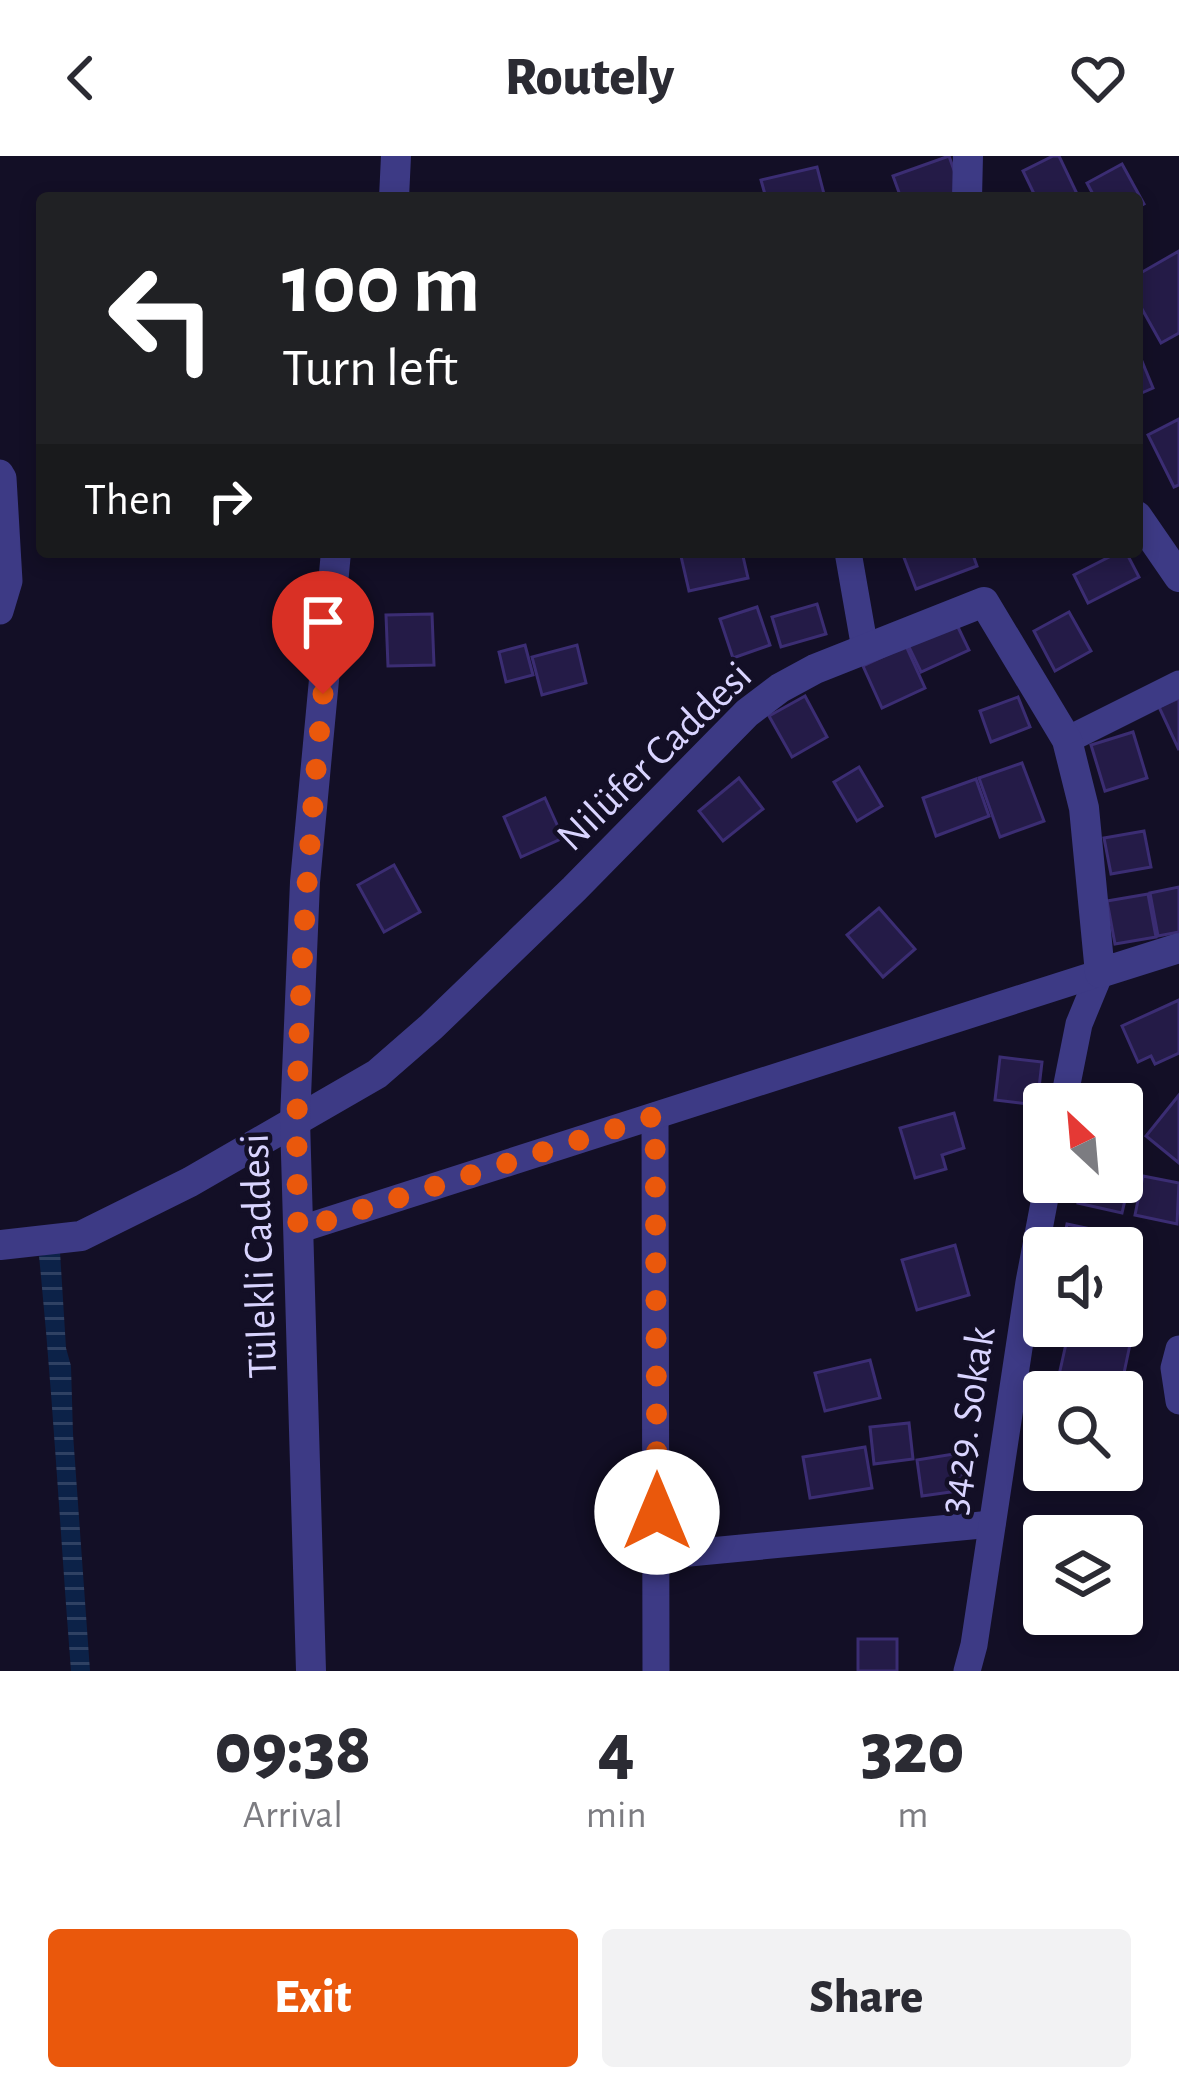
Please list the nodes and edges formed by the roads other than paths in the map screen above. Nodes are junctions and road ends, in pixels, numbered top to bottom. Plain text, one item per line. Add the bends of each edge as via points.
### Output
1 (397, 156) edge
2 (968, 156) edge
3 (394, 192) edge
4 (967, 192) edge
5 (0, 473) edge
6 (1143, 525) edge
7 (335, 558) edge
8 (849, 558) edge
9 (1179, 577) edge
10 (0, 611) edge
11 (865, 649) junction
12 (1179, 684) edge
13 (1067, 740) junction
14 (1179, 948) edge
15 (1100, 973) junction
16 (1067, 1083) edge
17 (655, 1116) junction
18 (295, 1120) junction
19 (1044, 1203) edge
20 (298, 1230) junction
21 (0, 1245) edge
22 (1179, 1349) edge
23 (1179, 1401) edge
24 (992, 1524) junction
25 (658, 1556) junction
26 (311, 1671) edge
27 (656, 1671) edge
28 (967, 1671) edge

1 - 3 street
2 - 4 street
5 - 10 street via 9,581
6 - 9 street
7 - 18 street, Tülekli Caddesi via 305,883
8 - 11 street
11 - 13 street, Nilüfer Caddesi via 984,602
11 - 18 street, Nilüfer Caddesi via 780,688 747,713 431,1027 377,1074
12 - 13 street
13 - 15 street, Nilüfer Caddesi via 1084,808
14 - 15 street
15 - 16 street via 1078,1024
15 - 17 street
17 - 20 street
17 - 25 street
18 - 20 street, Tülekli Caddesi
18 - 21 street, Nilüfer Caddesi via 81,1236
19 - 24 street, 3429. Sokak
20 - 26 street, Tülekli Caddesi
22 - 23 street
24 - 25 street
24 - 28 street, 3429. Sokak
25 - 27 street

